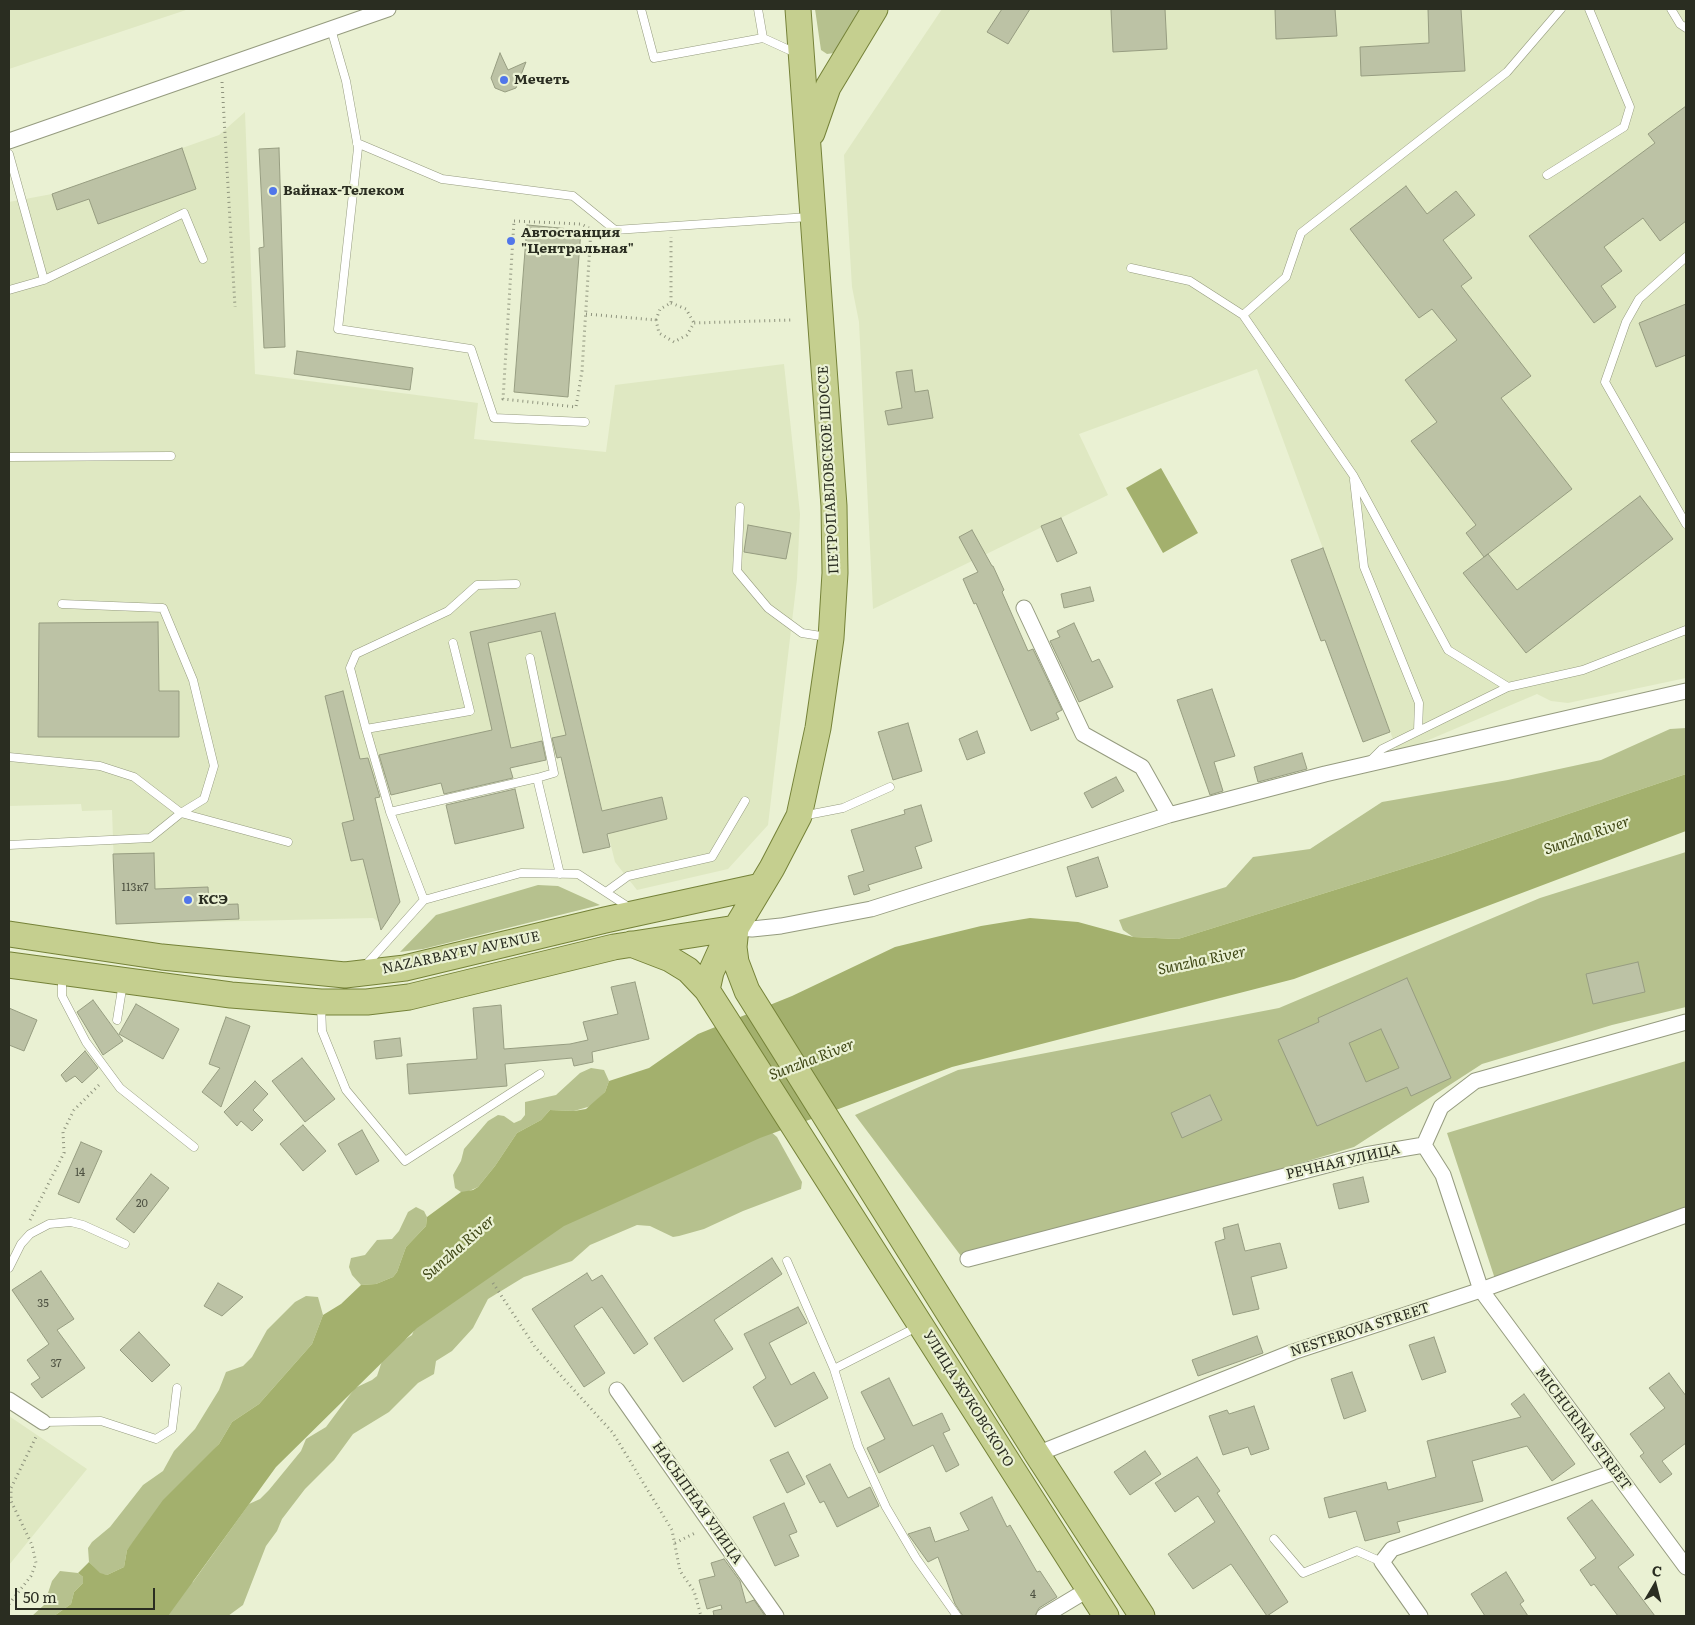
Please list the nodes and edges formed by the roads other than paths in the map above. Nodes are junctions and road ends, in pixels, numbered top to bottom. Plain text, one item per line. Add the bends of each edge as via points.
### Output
1 (388, 9) edge
2 (641, 9) edge
3 (758, 9) edge
4 (798, 9) edge
5 (875, 9) edge
6 (1560, 9) edge
7 (1589, 9) edge
8 (1671, 9) edge
9 (1686, 28) edge
10 (331, 29) junction
11 (763, 38) junction
12 (802, 56) junction
13 (9, 141) edge
14 (357, 143) junction
15 (808, 143) junction
16 (9, 154) edge
17 (1547, 175) dead end
18 (812, 217) junction
19 (1686, 257) edge
20 (203, 259) dead end
21 (1131, 268) dead end
22 (44, 280) junction
23 (9, 290) edge
24 (1243, 315) junction
25 (585, 422) dead end
26 (171, 456) dead end
27 (9, 457) edge
28 (1353, 475) junction
29 (740, 507) dead end
30 (1686, 524) edge
31 (516, 584) dead end
32 (62, 604) dead end
33 (1024, 608) dead end
34 (1686, 630) edge
35 (831, 638) junction
36 (453, 643) dead end
37 (530, 658) dead end
38 (1508, 687) junction
39 (1686, 691) edge
40 (366, 729) junction
41 (1418, 731) junction
42 (9, 757) edge
43 (1367, 764) junction
44 (537, 778) junction
45 (890, 787) dead end
46 (745, 801) dead end
47 (181, 812) junction
48 (390, 812) junction
49 (1169, 815) junction
50 (799, 816) junction
51 (288, 842) dead end
52 (9, 845) edge
53 (560, 874) junction
54 (761, 886) junction
55 (606, 892) junction
56 (424, 900) junction
57 (662, 907) junction
58 (638, 913) junction
59 (736, 928) junction
60 (9, 934) edge
61 (632, 944) junction
62 (9, 965) edge
63 (62, 972) junction
64 (358, 974) junction
65 (124, 980) junction
66 (707, 990) junction
67 (321, 1002) junction
68 (117, 1020) dead end
69 (1686, 1022) edge
70 (540, 1074) dead end
71 (1424, 1145) junction
72 (194, 1147) dead end
73 (1686, 1215) edge
74 (124, 1244) dead end
75 (968, 1259) dead end
76 (787, 1261) dead end
77 (9, 1268) edge
78 (1481, 1290) junction
79 (921, 1325) junction
80 (834, 1369) junction
81 (177, 1388) dead end
82 (617, 1390) dead end
83 (9, 1400) edge
84 (43, 1422) joint
85 (1037, 1454) junction
86 (1615, 1472) junction
87 (1274, 1540) dead end
88 (1382, 1562) junction
89 (1686, 1567) edge
90 (1089, 1589) junction
91 (776, 1616) edge
92 (957, 1616) edge
93 (1044, 1616) edge
94 (1106, 1616) edge
95 (1142, 1616) edge
96 (1420, 1616) edge

1 - 10 street
2 - 11 lane via 654,58
3 - 11 lane
4 - 12 main road
5 - 15 main road, ПЕТРОПАВЛОВСКОЕ ШОССЕ via 828,87
6 - 24 lane via 1508,72 1302,233 1286,277
7 - 17 lane via 1630,107 1624,127
8 - 9 lane
10 - 13 street
10 - 14 lane via 346,81
11 - 12 lane
12 - 15 main road
14 - 18 lane via 442,179 573,196 615,230
14 - 25 lane via 338,329 471,349 494,418
15 - 18 main road, ПЕТРОПАВЛОВСКОЕ ШОССЕ
16 - 22 lane
18 - 35 main road, ПЕТРОПАВЛОВСКОЕ ШОССЕ via 834,506 835,573
19 - 30 lane via 1639,298 1626,322 1605,382
20 - 22 lane via 184,213
21 - 24 lane via 1190,280
22 - 23 lane
24 - 28 lane
26 - 27 lane
28 - 38 lane via 1448,650
28 - 41 lane via 1364,567 1420,703
29 - 35 lane via 737,571 768,608 802,633
31 - 40 lane via 477,585 448,611 356,654 350,668
32 - 47 lane via 163,608 193,680 214,766 204,799
33 - 49 street via 1083,734 1142,767
34 - 38 lane via 1583,670
35 - 50 main road, ПЕТРОПАВЛОВСКОЕ ШОССЕ via 818,728
36 - 40 lane via 470,711
37 - 44 lane via 554,773
38 - 41 lane
39 - 43 street
40 - 48 lane
41 - 43 lane via 1382,749
42 - 47 lane via 100,766 134,777
43 - 49 street
44 - 48 lane
44 - 53 lane
45 - 50 lane via 843,808
46 - 55 lane via 712,857 628,876
47 - 51 lane
47 - 52 lane via 150,838
48 - 56 lane
49 - 59 street via 871,909 781,926
50 - 54 main road, ПЕТРОПАВЛОВСКОЕ ШОССЕ
53 - 55 lane via 578,874
53 - 56 lane via 521,873
54 - 57 main road, NAZARBAYEV AVENUE
54 - 59 main road, ПЕТРОПАВЛОВСКОЕ ШОССЕ
55 - 58 lane
56 - 64 lane
57 - 58 main road, NAZARBAYEV AVENUE
57 - 59 main road
58 - 64 main road, NAZARBAYEV AVENUE via 405,968
59 - 61 main road, NAZARBAYEV AVENUE
59 - 66 main road, ПЕТРОПАВЛОВСКОЕ ШОССЕ via 716,958
59 - 85 main road via 736,962 747,991
60 - 64 main road, NAZARBAYEV AVENUE via 162,957
61 - 66 main road, УЛИЦА ЖУКОВСКОГО via 688,970
61 - 67 main road, NAZARBAYEV AVENUE via 409,997 367,1002
62 - 63 main road, NAZARBAYEV AVENUE
63 - 65 main road, NAZARBAYEV AVENUE
63 - 72 lane via 62,996 86,1042 120,1088
65 - 67 main road, NAZARBAYEV AVENUE via 231,995
65 - 68 lane
66 - 79 main road, УЛИЦА ЖУКОВСКОГО
67 - 70 lane via 322,1031 346,1090 405,1161
69 - 71 street via 1475,1081 1441,1107
71 - 75 street, РЕЧНАЯ УЛИЦА via 1365,1155
71 - 78 street, MICHURINA STREET via 1443,1175
73 - 78 street, NESTEROVA STREET
74 - 77 lane via 83,1225 71,1222 49,1224 21,1244
76 - 80 lane
78 - 85 street, NESTEROVA STREET via 1293,1352
78 - 86 street, MICHURINA STREET
79 - 80 lane
79 - 90 main road, УЛИЦА ЖУКОВСКОГО
80 - 92 lane via 858,1446 886,1507 916,1558
81 - 84 lane via 172,1429 156,1439 101,1421
82 - 91 street, НАСЫПНАЯ УЛИЦА
83 - 84 street
85 - 95 main road
86 - 88 street via 1392,1549
86 - 89 street, MICHURINA STREET
87 - 88 lane via 1303,1574 1357,1552
88 - 96 street
90 - 93 street
90 - 94 main road, УЛИЦА ЖУКОВСКОГО

